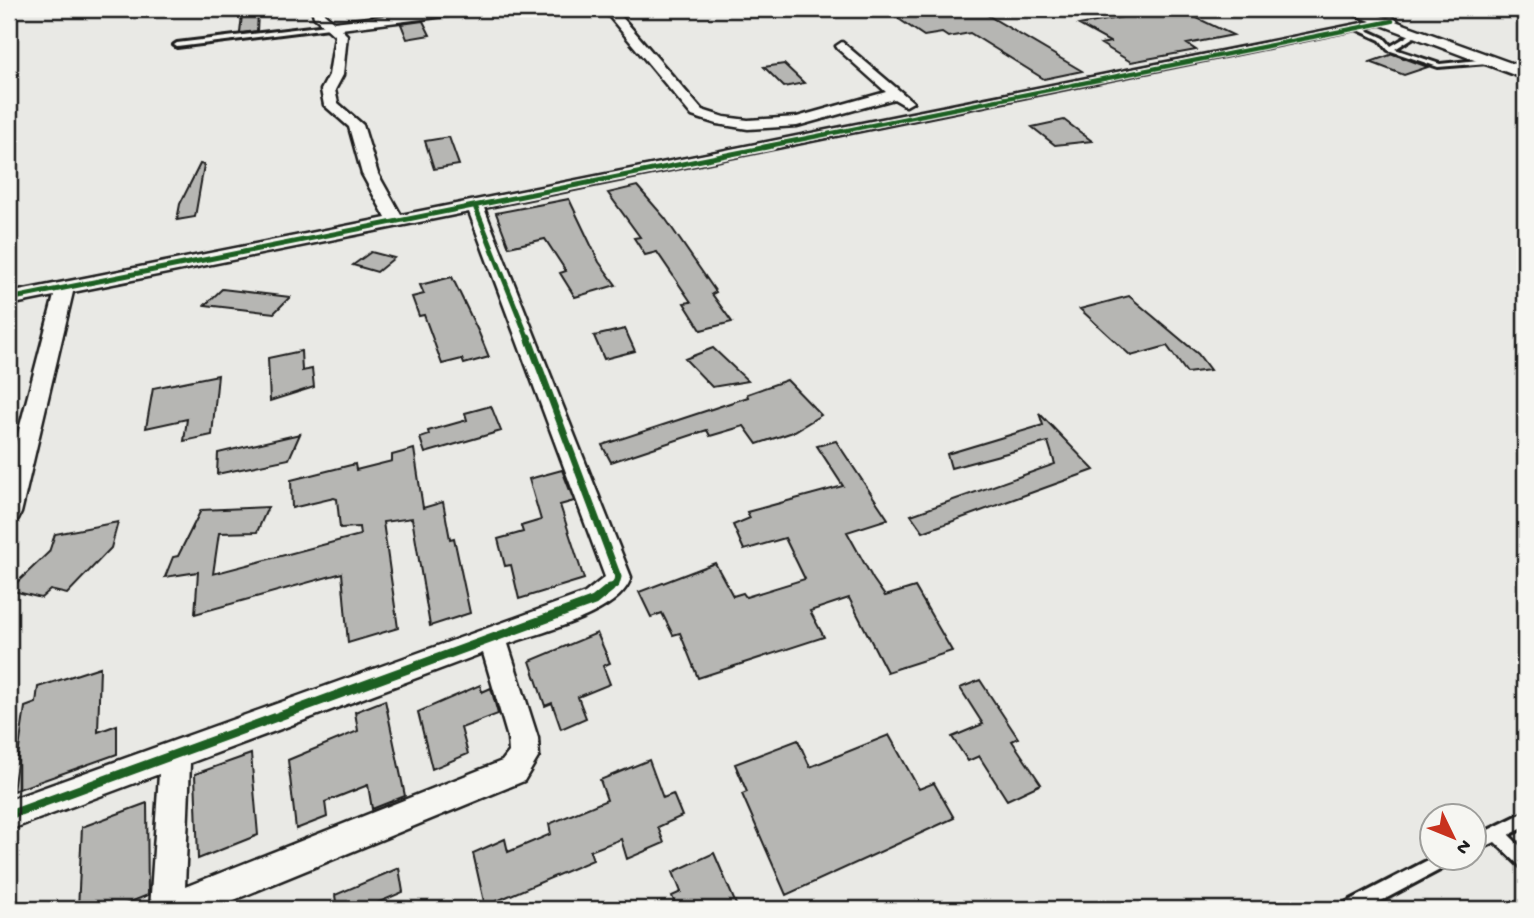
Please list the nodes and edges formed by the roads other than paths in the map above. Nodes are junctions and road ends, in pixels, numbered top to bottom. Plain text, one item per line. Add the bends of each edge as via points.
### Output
1 (317, 9) edge
2 (470, 9) edge
3 (609, 9) edge
4 (1347, 9) edge
5 (1359, 9) edge
6 (1389, 22) junction
7 (335, 26) junction
8 (1358, 28) junction
9 (1415, 34) junction
10 (177, 44) dead end
11 (842, 46) dead end
12 (1391, 49) junction
13 (1488, 61) junction
14 (1524, 71) edge
15 (897, 93) junction
16 (921, 116) junction
17 (475, 206) junction
18 (397, 222) junction
19 (65, 288) junction
20 (9, 299) edge
21 (9, 513) edge
22 (492, 639) junction
23 (175, 754) junction
24 (9, 815) edge
25 (1525, 819) edge
26 (1497, 833) junction
27 (1488, 838) edge
28 (1525, 861) edge
29 (1423, 872) edge
30 (169, 909) edge
31 (1350, 909) edge

1 - 7 street
2 - 7 street
3 - 15 street via 697,113 714,120 774,126
4 - 6 main road
5 - 6 main road
6 - 8 street
6 - 9 main road
6 - 14 main road
7 - 10 lane
7 - 18 street via 341,44 336,75 328,90 331,105 355,125 370,174
8 - 12 lane via 1382,39
8 - 16 street
9 - 12 lane
9 - 13 main road
11 - 15 street
12 - 13 lane via 1440,66
13 - 14 main road
15 - 16 street
16 - 17 street
17 - 18 street
17 - 22 street via 522,317 618,577 616,584 594,601
18 - 19 street
19 - 20 street
19 - 21 street
22 - 23 street
22 - 30 street via 523,738 524,756 513,771
23 - 24 street
23 - 30 street
25 - 26 lane
26 - 27 lane
26 - 28 lane
29 - 31 lane

